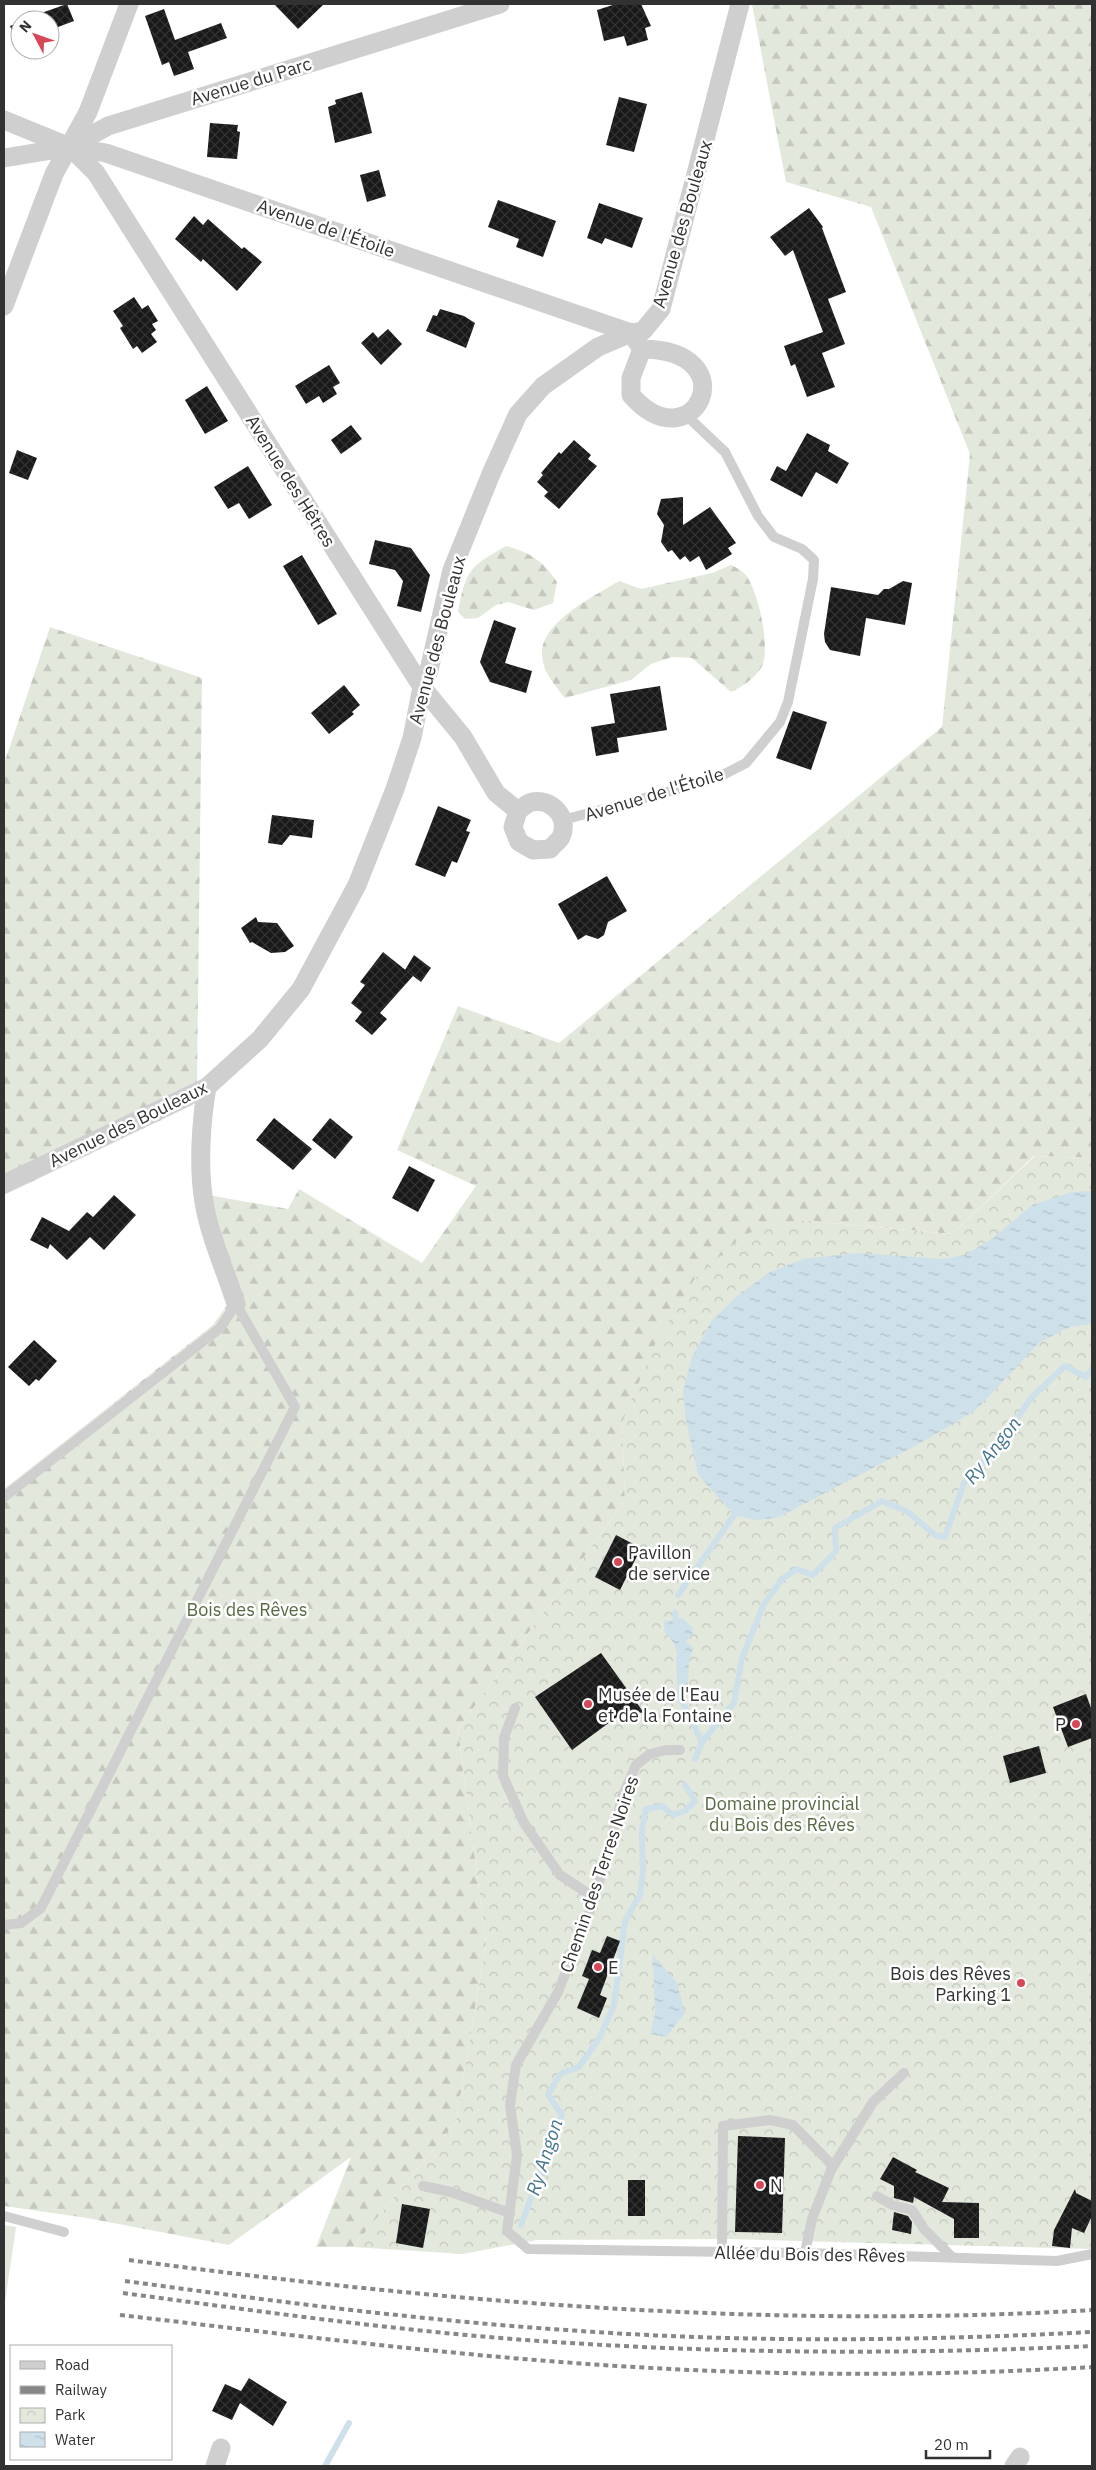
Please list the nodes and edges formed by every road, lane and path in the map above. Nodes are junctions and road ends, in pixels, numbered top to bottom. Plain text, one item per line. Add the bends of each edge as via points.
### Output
1 (129, 4) edge
2 (500, 4) edge
3 (740, 4) edge
4 (4, 120) edge
5 (70, 148) junction
6 (4, 158) edge
7 (4, 306) edge
8 (631, 333) junction
9 (642, 348) junction
10 (687, 416) junction
11 (422, 687) junction
12 (518, 811) junction
13 (563, 820) junction
14 (207, 1087) junction
15 (4, 1184) edge
16 (236, 1304) junction
17 (4, 1497) edge
18 (515, 1708) dead end
19 (680, 1750) dead end
20 (595, 1898) junction
21 (4, 1925) edge
22 (904, 2073) dead end
23 (833, 2166) junction
24 (423, 2186) dead end
25 (877, 2196) dead end
26 (510, 2213) junction
27 (4, 2216) edge
28 (64, 2232) dead end
29 (528, 2249) joint
30 (722, 2252) junction
31 (805, 2253) junction
32 (1092, 2254) edge
33 (952, 2257) junction
34 (221, 2448) dead end
35 (215, 2466) edge

1 - 5 street via 88,112
2 - 5 street, Avenue du Parc via 108,126
3 - 8 street, Avenue des Bouleaux via 661,309 643,331
4 - 5 street, Avenue de l'Étoile
5 - 6 street, Avenue du Parc
5 - 7 street via 54,174
5 - 8 street, Avenue de l'Étoile via 106,153
5 - 11 street, Avenue des Hêtres via 96,173
8 - 9 street
8 - 11 street, Avenue des Bouleaux via 598,347 568,367 542,386 518,414 452,570 429,670
9 - 10 street via 631,378 632,395 641,406 657,415 674,419
9 - 10 street via 682,357 697,366 704,383 700,401
10 - 13 lane, Avenue de l'Étoile via 725,452 758,516 774,537 802,549 814,560 788,702 780,722 746,764 715,779
11 - 12 street, Avenue des Hêtres via 463,737 496,794
11 - 14 street, Avenue des Bouleaux via 412,738 395,789 357,885 337,925 301,989 260,1040
12 - 13 street via 530,802 544,801 556,808
12 - 13 street via 513,827 519,842 533,850 550,848 561,837
14 - 15 street, Avenue des Bouleaux
14 - 16 street via 203,1113 204,1203
16 - 17 lane via 220,1328
16 - 21 lane via 295,1407 41,1908 21,1923
18 - 20 lane via 504,1738 503,1776 524,1823 560,1875
19 - 20 lane, Chemin des Terres Noires via 650,1754 636,1765 623,1795
20 - 26 lane, Chemin des Terres Noires via 558,1992 516,2065 510,2105 517,2155
22 - 23 lane via 873,2102
23 - 30 lane via 793,2126 770,2120 723,2126
23 - 31 lane via 812,2220
24 - 26 lane via 451,2192
25 - 33 lane via 892,2205 912,2210 924,2229
26 - 29 lane, Chemin des Terres Noires via 507,2231
27 - 28 lane
29 - 30 lane, Allée du Bois des Rêves
30 - 31 lane, Allée du Bois des Rêves
31 - 33 lane, Allée du Bois des Rêves
32 - 33 lane, Allée du Bois des Rêves via 1057,2261
34 - 35 street

